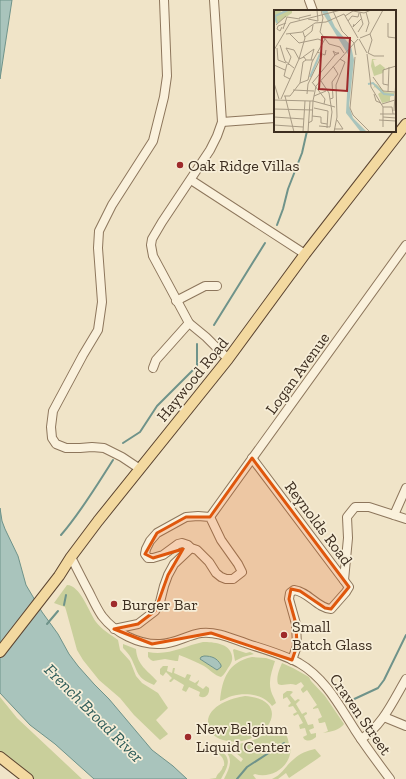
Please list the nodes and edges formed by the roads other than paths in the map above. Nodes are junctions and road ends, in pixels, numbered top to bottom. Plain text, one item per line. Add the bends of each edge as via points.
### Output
1 (164, 0) edge
2 (214, 0) edge
3 (309, 0) edge
4 (313, 10) edge
5 (274, 118) edge
6 (222, 122) junction
7 (406, 124) edge
8 (397, 132) edge
9 (191, 180) junction
10 (406, 245) edge
11 (305, 254) junction
12 (216, 286) dead end
13 (176, 301) junction
14 (189, 323) junction
15 (228, 359) junction
16 (153, 368) dead end
17 (252, 458) junction
18 (140, 469) junction
19 (406, 488) edge
20 (394, 515) junction
21 (210, 517) junction
22 (406, 519) edge
23 (191, 548) junction
24 (72, 557) junction
25 (344, 580) junction
26 (114, 629) junction
27 (0, 652) edge
28 (292, 660) junction
29 (406, 680) edge
30 (384, 717) junction
31 (406, 726) edge
32 (361, 739) junction
33 (0, 757) edge
34 (28, 779) edge
35 (390, 779) edge

1 - 18 street via 167,76 153,141 112,204 100,231 98,248 102,302 98,330 53,411 51,427 52,438 56,444 66,448 104,448
2 - 6 street
3 - 4 street
5 - 6 street
6 - 9 street via 210,150
7 - 8 main road, Haywood Road
8 - 11 main road, Haywood Road
9 - 11 street
9 - 13 street via 162,222 151,245 153,256
10 - 17 street, Logan Avenue
11 - 15 main road, Haywood Road
12 - 13 street via 204,286
13 - 14 street
14 - 15 street
14 - 16 street via 156,360
15 - 18 main road, Haywood Road
17 - 21 street, Logan Avenue
17 - 25 street, Reynolds Road
18 - 24 main road, Haywood Road
19 - 20 street
20 - 22 street, Reynolds Road
20 - 25 street, Reynolds Road via 369,507 355,507 347,517 348,544
21 - 23 street via 221,540 242,572 233,579 220,577 197,550
21 - 23 street via 186,517 157,533 150,541 145,554 148,558 153,558 182,543
23 - 26 street via 174,564 155,611 138,624
24 - 26 street, Craven Street via 102,616
24 - 27 main road, Haywood Road
25 - 28 street via 349,587 331,609 325,608 300,591 294,590 290,593 297,646
26 - 28 street, Craven Street via 141,642 152,644 171,643 200,633 211,633
28 - 32 street, Craven Street via 325,684
29 - 30 street
30 - 31 street
30 - 32 street
32 - 35 street, Craven Street
33 - 34 main road

